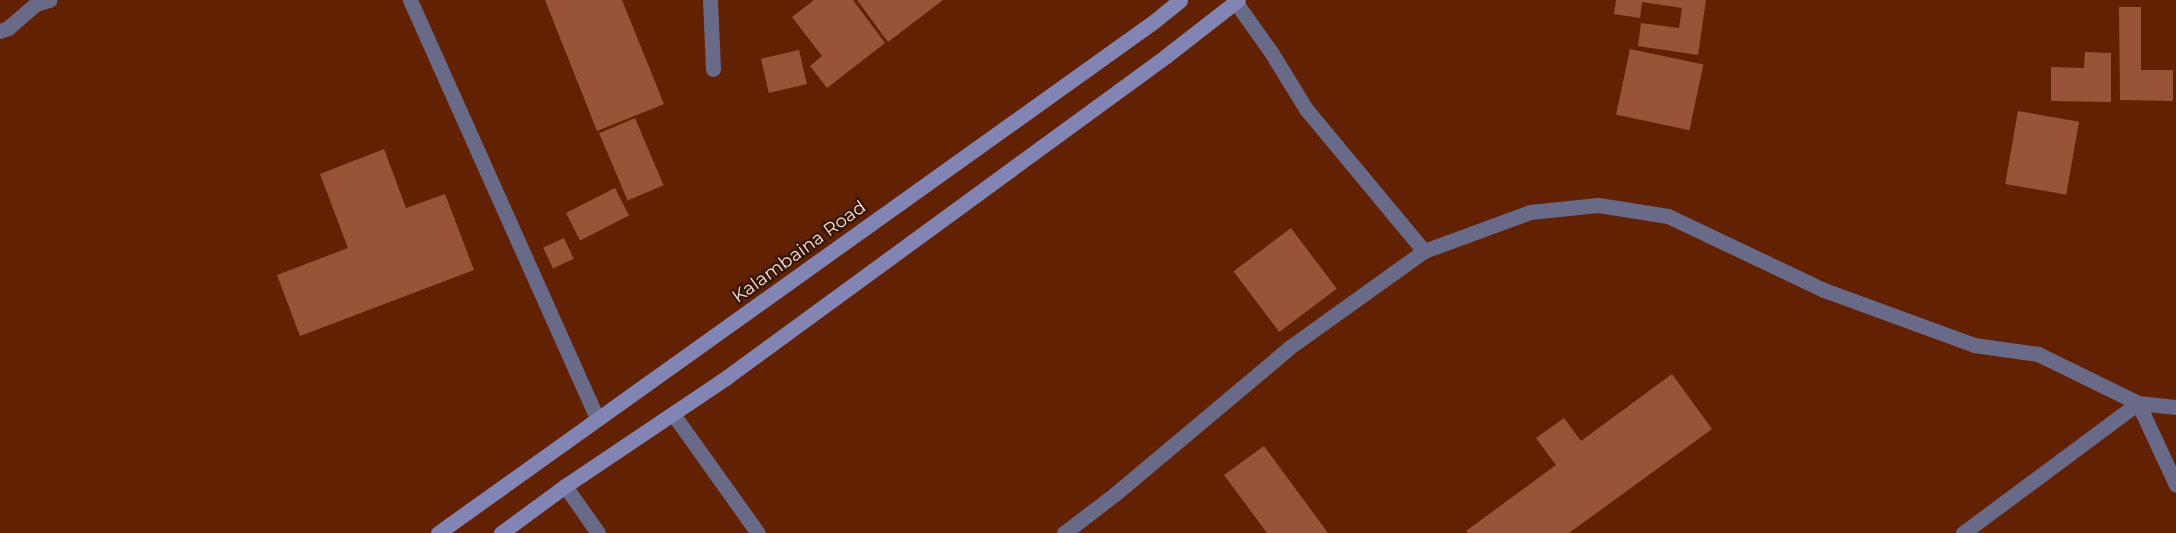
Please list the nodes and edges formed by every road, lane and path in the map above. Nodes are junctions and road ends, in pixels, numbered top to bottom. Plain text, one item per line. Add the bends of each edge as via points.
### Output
1 (49, 0) edge
2 (410, 0) edge
3 (710, 0) edge
4 (1180, 0) edge
5 (1236, 0) edge
6 (0, 31) edge
7 (713, 69) dead end
8 (1424, 251) junction
9 (2138, 403) junction
10 (2176, 407) edge
11 (673, 414) junction
12 (597, 419) junction
13 (2176, 485) edge
14 (565, 486) junction
15 (438, 533) edge
16 (501, 533) edge
17 (598, 533) edge
18 (758, 533) edge
19 (1064, 533) edge
20 (1963, 533) edge

1 - 6 street via 36,4
2 - 12 street
3 - 7 street
4 - 12 main road, Kalambaina Road
5 - 8 street via 1306,109
5 - 11 main road via 1137,77
8 - 9 street via 1530,212 1598,205 1668,216 1824,290 1974,345 2038,354
8 - 19 street via 1290,347
9 - 10 street
9 - 13 street
9 - 20 street
11 - 14 main road
11 - 18 street
12 - 15 main road, Kalambaina Road
14 - 16 main road
14 - 17 street

